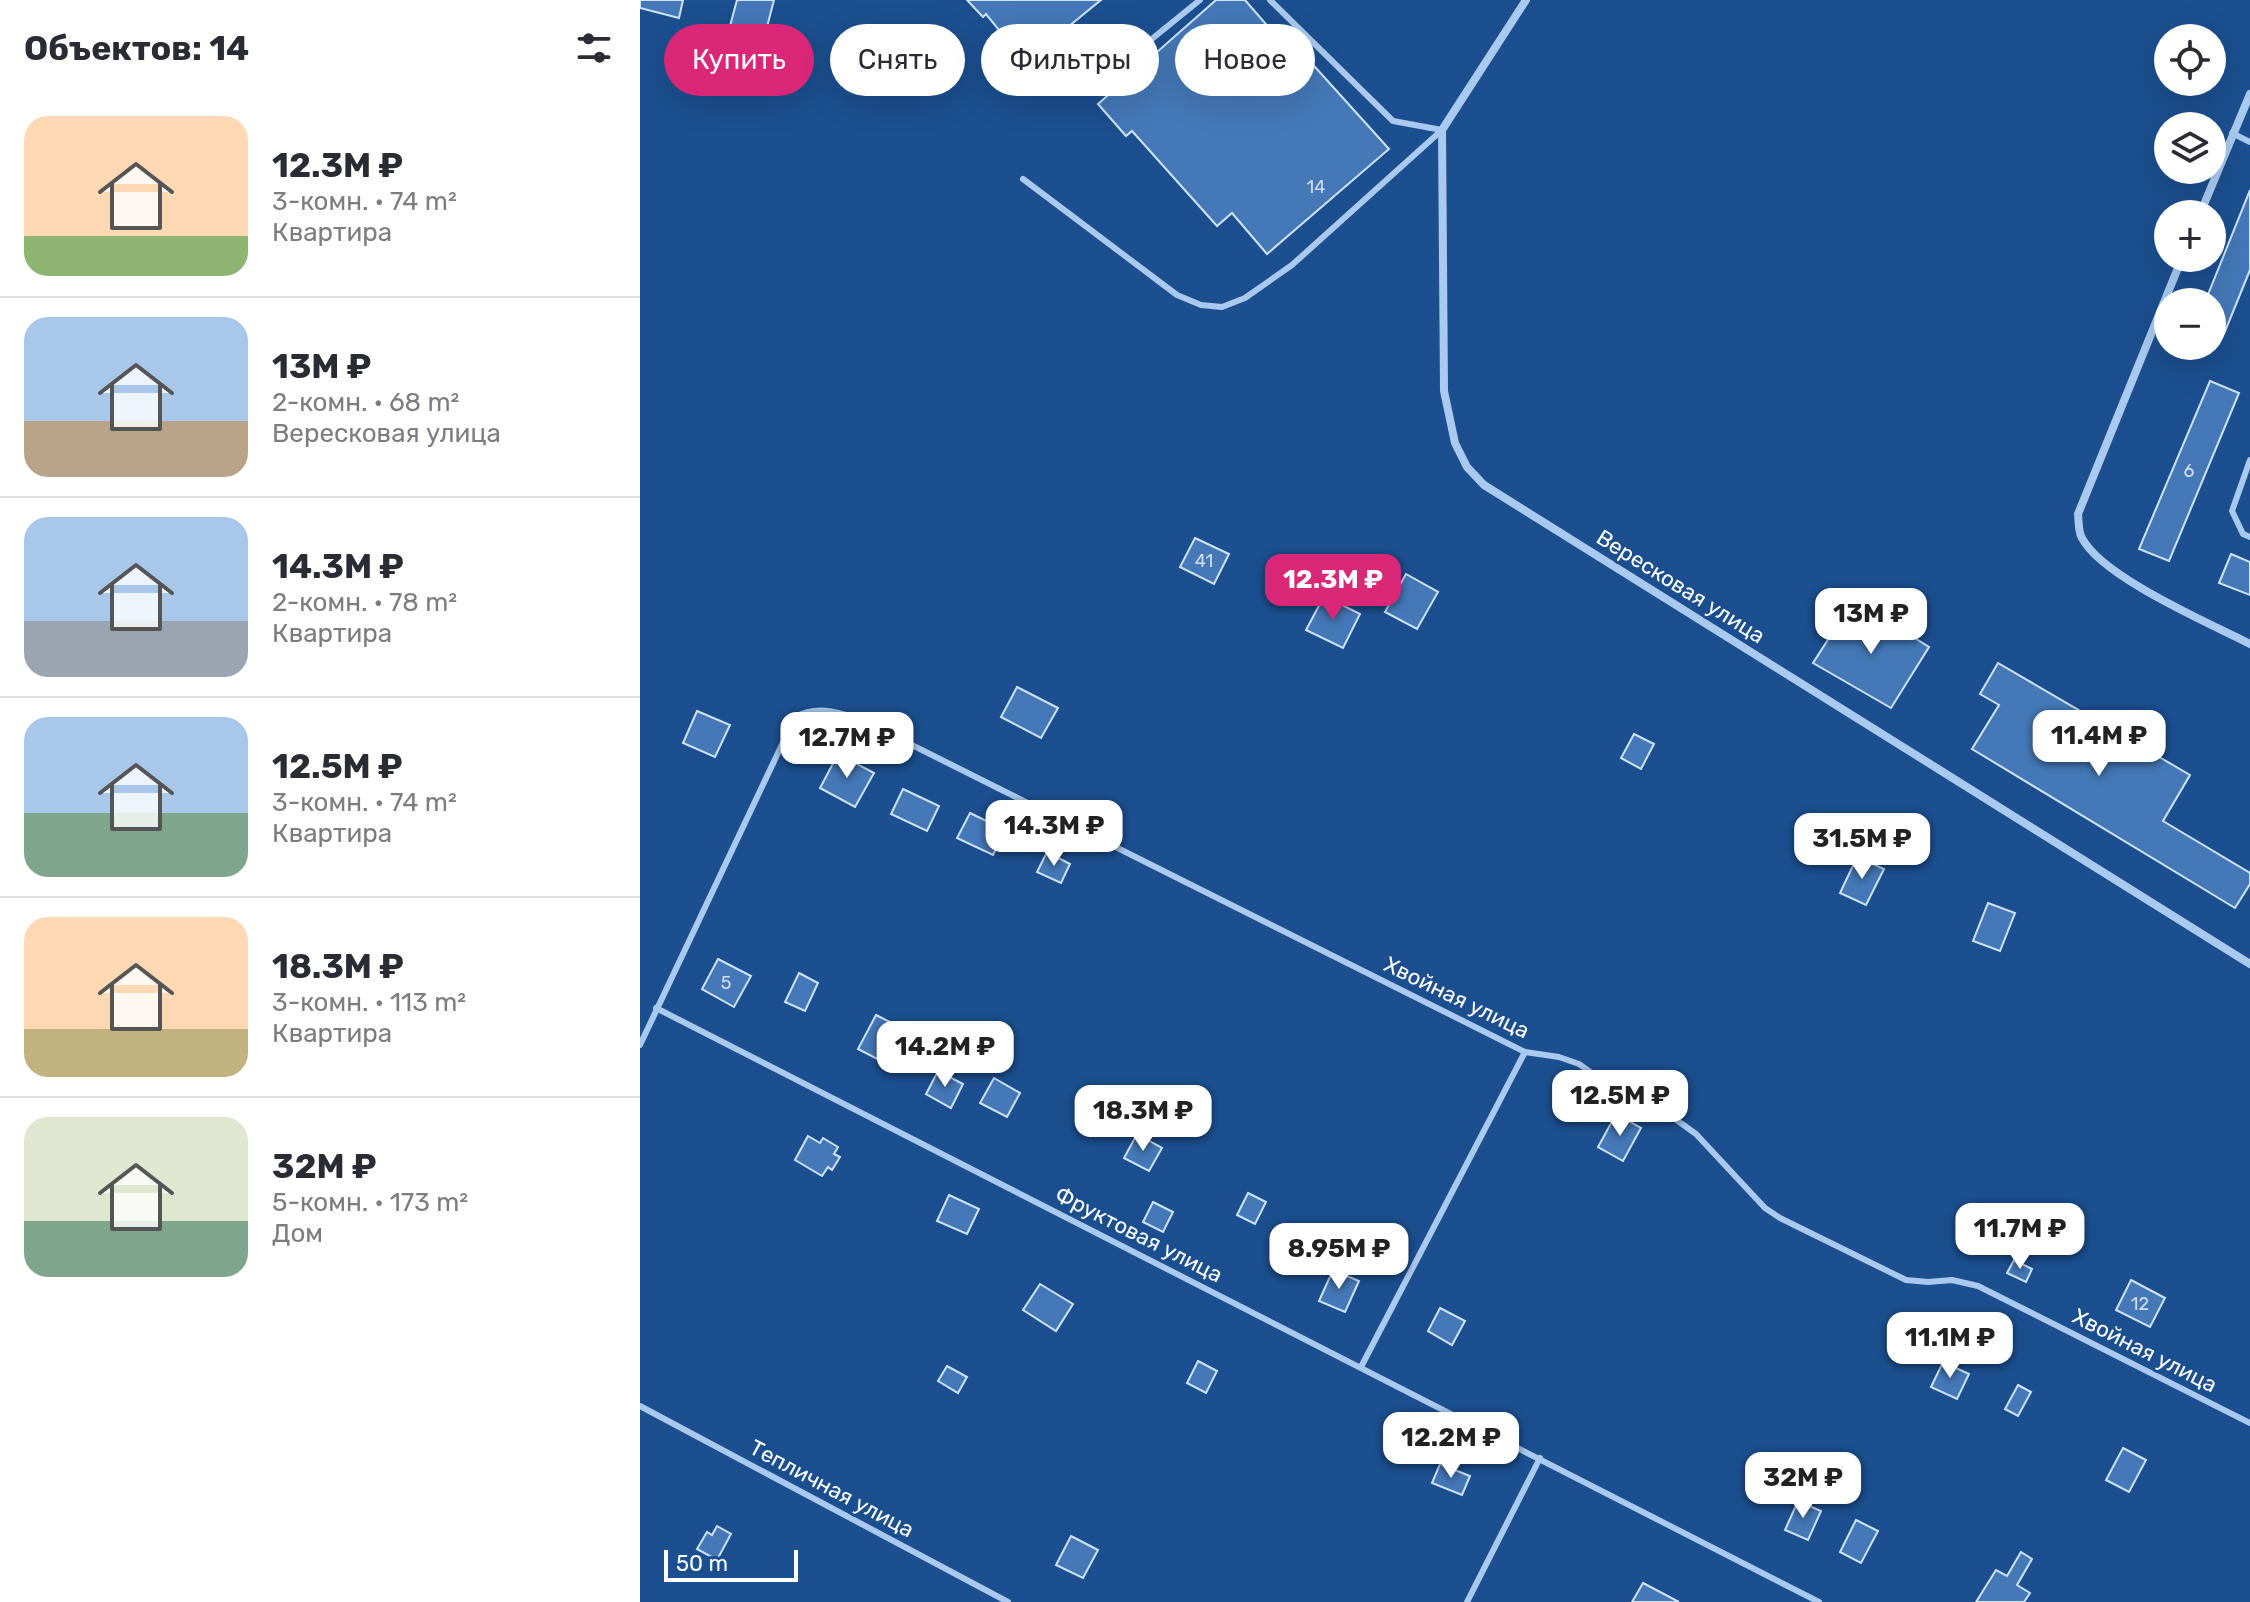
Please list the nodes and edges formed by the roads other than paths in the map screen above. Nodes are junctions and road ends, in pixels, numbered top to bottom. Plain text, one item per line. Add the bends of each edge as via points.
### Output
1 (1200, 0) edge
2 (1270, 0) edge
3 (1522, 1) edge
4 (1159, 33) edge
5 (2250, 94) edge
6 (1442, 130) junction
7 (2232, 133) junction
8 (2250, 142) edge
9 (1023, 179) dead end
10 (2206, 200) edge
11 (2176, 272) edge
12 (2250, 460) edge
13 (2250, 537) edge
14 (2250, 644) edge
15 (2250, 964) edge
16 (656, 1008) junction
17 (640, 1045) edge
18 (1525, 1052) junction
19 (1361, 1367) junction
20 (640, 1406) edge
21 (2250, 1423) edge
22 (1540, 1458) junction
23 (1008, 1602) edge
24 (1467, 1602) edge
25 (1819, 1602) edge

1 - 4 lane
2 - 6 lane via 1393,121
3 - 6 street
5 - 7 street
6 - 9 lane via 1292,265 1245,298 1222,307 1177,295
6 - 15 street, Вересковая улица via 1444,391 1455,443 1484,485
7 - 8 lane
7 - 10 street
11 - 14 street via 2078,514 2080,536 2123,578
12 - 13 lane via 2232,511 2243,534
16 - 17 lane
16 - 18 lane, Хвойная улица via 795,717 819,709 860,719
16 - 19 lane, Фруктовая улица
18 - 19 lane
18 - 21 lane, Хвойная улица via 1579,1064 1614,1098 1671,1116 1780,1218 1906,1280 1978,1286
19 - 22 lane, Фруктовая улица
20 - 23 lane, Тепличная улица
22 - 24 lane
22 - 25 lane, Фруктовая улица

